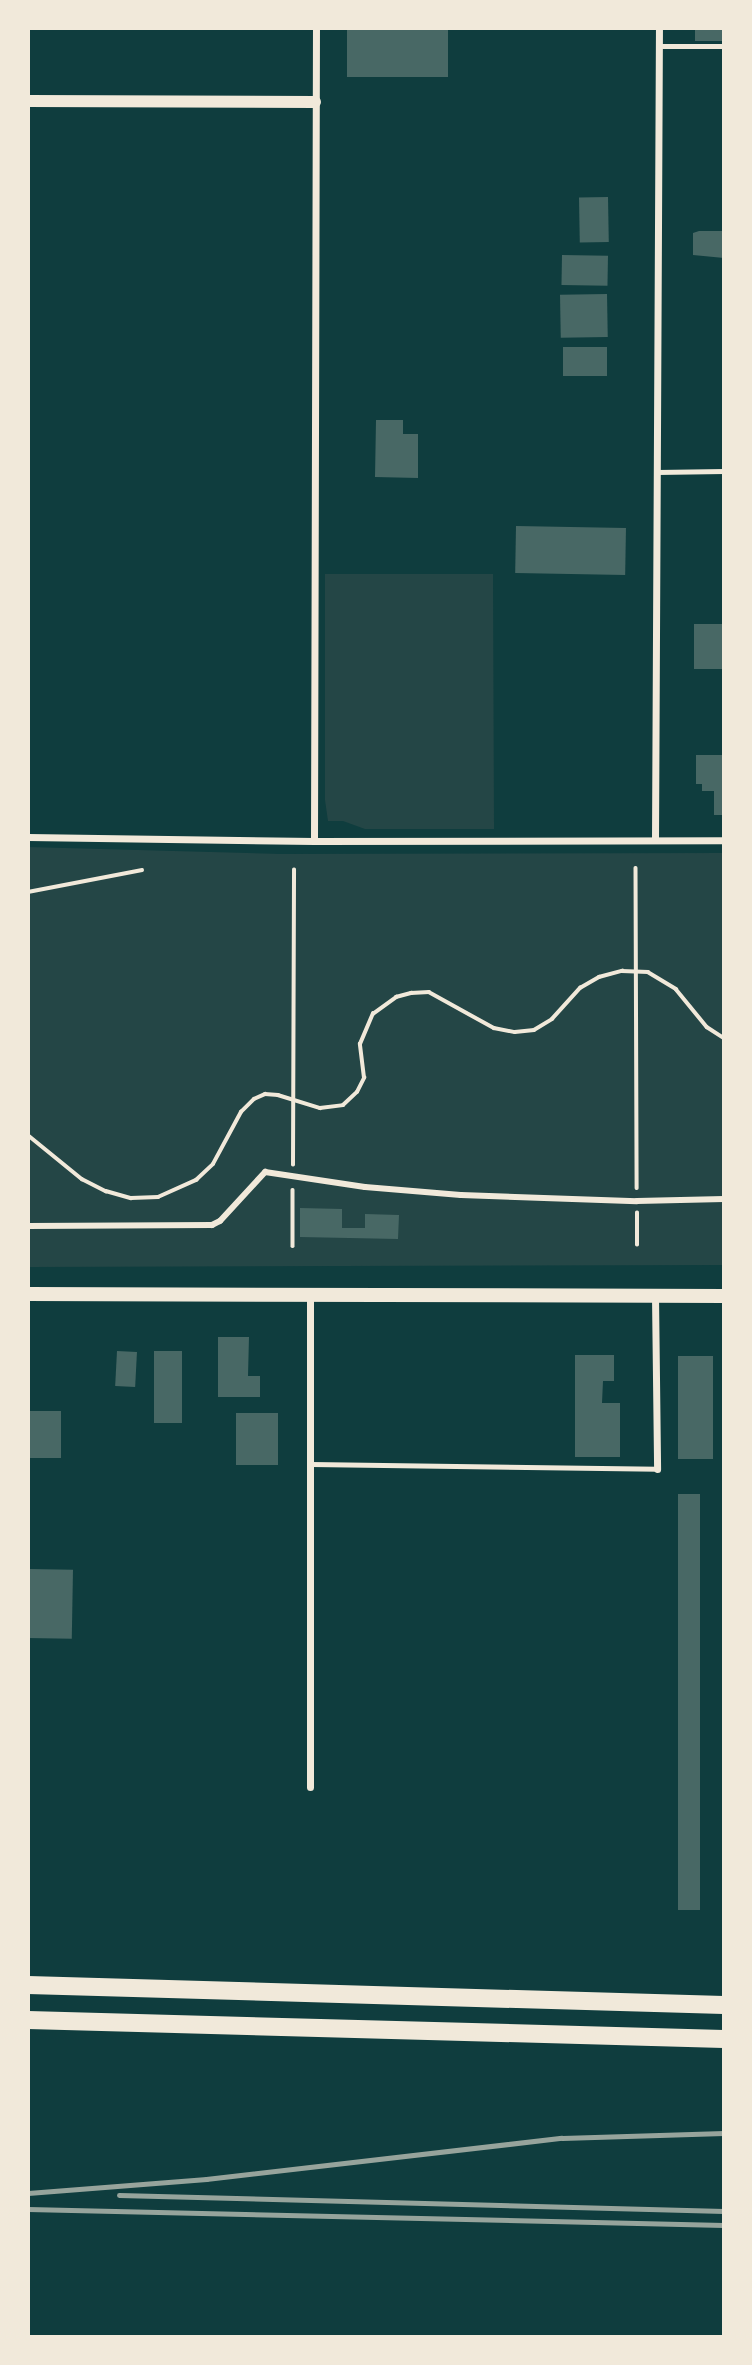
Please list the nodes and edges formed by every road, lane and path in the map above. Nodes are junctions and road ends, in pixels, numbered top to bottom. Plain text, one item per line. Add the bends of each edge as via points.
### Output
1 (316, 28) edge
2 (659, 28) edge
3 (659, 46) junction
4 (724, 46) edge
5 (28, 101) edge
6 (315, 102) junction
7 (724, 471) edge
8 (657, 472) junction
9 (28, 837) edge
10 (656, 840) junction
11 (724, 840) edge
12 (314, 841) junction
13 (636, 868) dead end
14 (142, 870) dead end
15 (294, 870) dead end
16 (28, 892) edge
17 (636, 972) junction
18 (724, 1038) edge
19 (293, 1098) junction
20 (28, 1135) edge
21 (293, 1177) junction
22 (724, 1199) edge
23 (637, 1201) junction
24 (28, 1226) edge
25 (637, 1245) dead end
26 (293, 1246) dead end
27 (28, 1294) edge
28 (310, 1295) junction
29 (656, 1296) junction
30 (724, 1296) edge
31 (311, 1464) junction
32 (657, 1469) joint
33 (310, 1787) dead end
34 (28, 1985) edge
35 (724, 2005) edge
36 (28, 2020) edge
37 (724, 2039) edge

1 - 6 street
2 - 3 street
3 - 4 lane
3 - 8 street
5 - 6 street
6 - 12 street
7 - 8 lane
8 - 10 street
9 - 12 street
10 - 11 street
10 - 12 street
13 - 17 path
14 - 16 path
15 - 19 path
17 - 18 path via 661,977 707,1027
17 - 19 path via 599,977 580,988 552,1019 534,1030 515,1032 494,1028 429,992 396,997 373,1014 365,1030 360,1044 364,1078 357,1093 331,1108
17 - 23 path
19 - 20 path via 265,1094 254,1099 241,1112 214,1164 196,1180 158,1197 131,1198 106,1191 82,1179
19 - 21 path
21 - 23 street via 461,1195
21 - 24 street via 265,1172 212,1225
21 - 26 path
22 - 23 street
23 - 25 path
27 - 28 main road
28 - 29 main road
28 - 31 street
29 - 30 main road
29 - 32 street
31 - 32 lane
31 - 33 street
34 - 35 main road
36 - 37 main road

